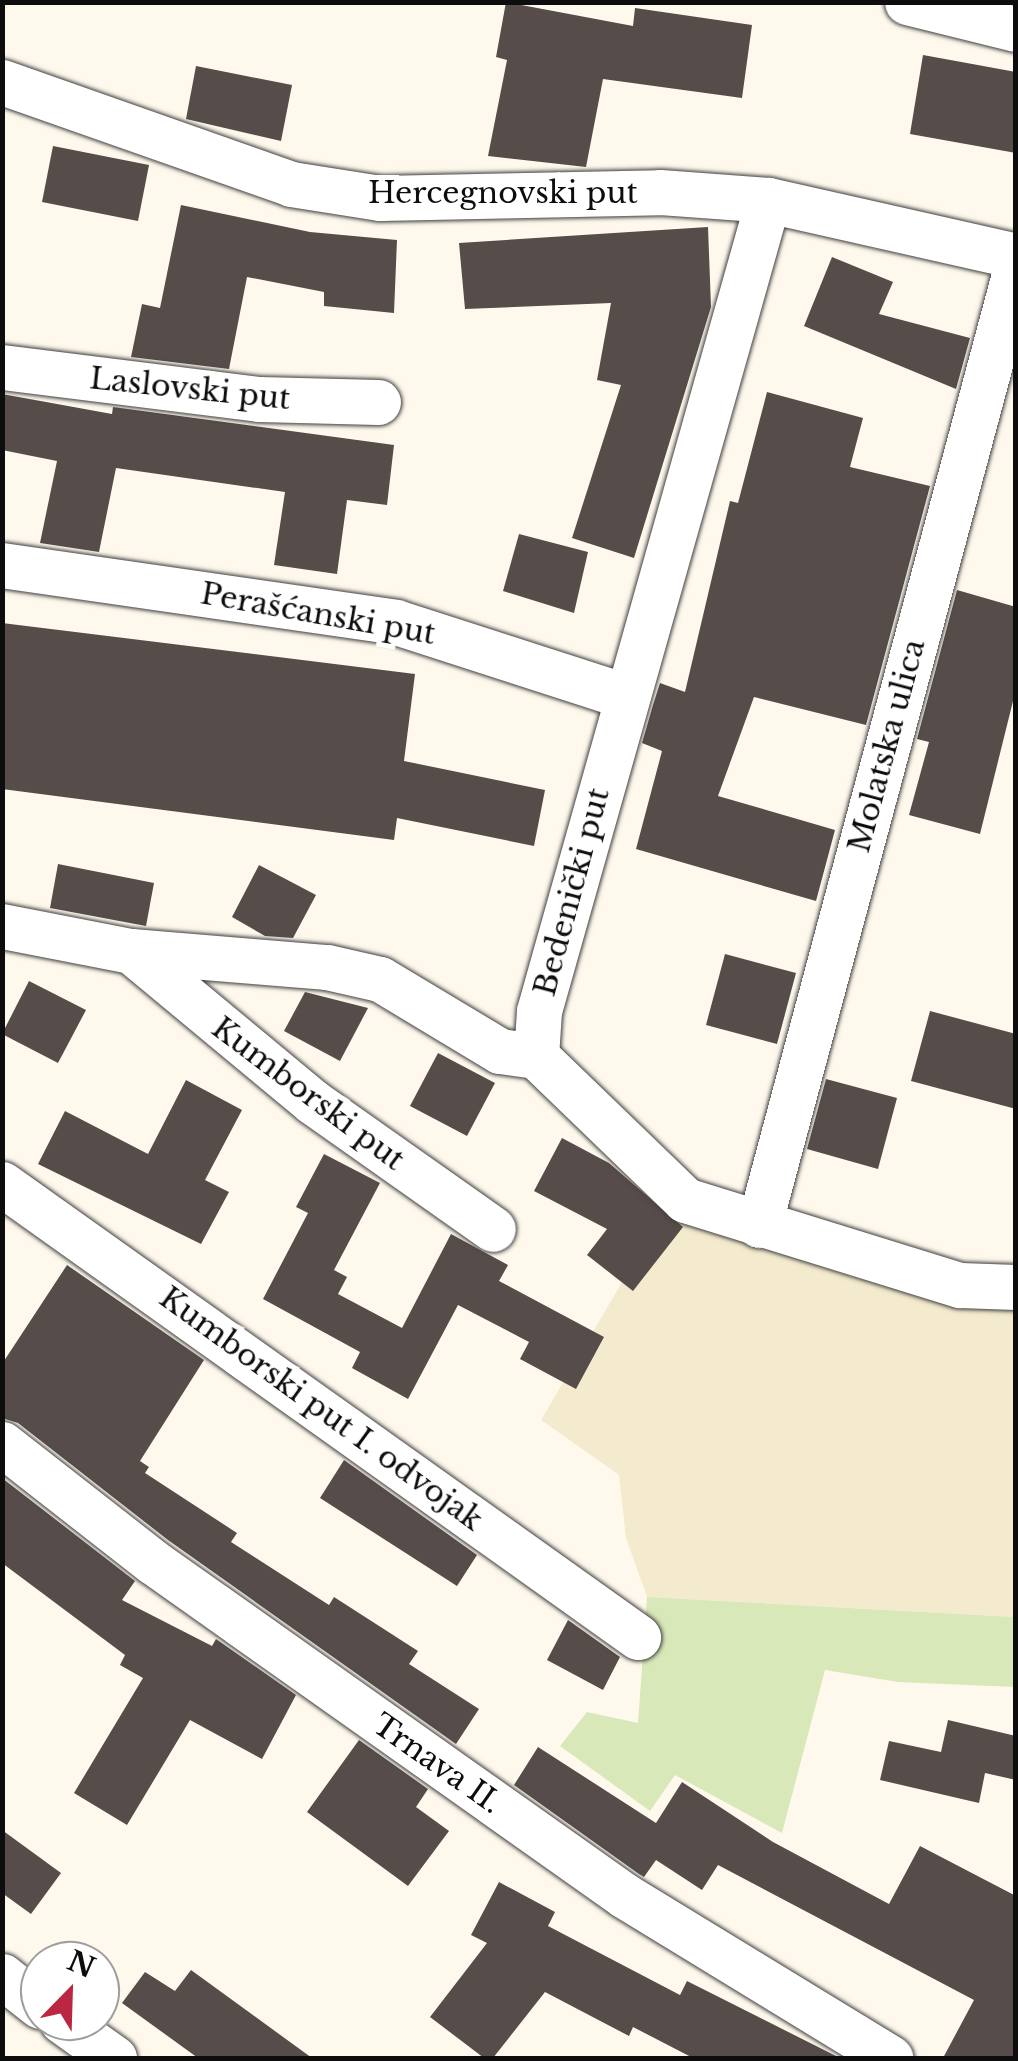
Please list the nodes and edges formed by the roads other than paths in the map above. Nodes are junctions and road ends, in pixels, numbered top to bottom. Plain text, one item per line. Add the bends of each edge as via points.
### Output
1 (906, 2) edge
2 (1016, 29) edge
3 (2, 82) edge
4 (768, 200) junction
5 (1016, 256) edge
6 (1016, 267) edge
7 (2, 367) edge
8 (378, 402) dead end
9 (2, 565) edge
10 (625, 696) junction
11 (2, 926) edge
12 (131, 951) junction
13 (536, 1056) junction
14 (2, 1184) edge
15 (759, 1225) junction
16 (492, 1229) dead end
17 (1016, 1287) edge
18 (2, 1444) edge
19 (638, 1637) dead end
20 (90, 2041) edge
21 (114, 2058) edge
22 (890, 2058) edge

1 - 2 street
3 - 4 street, Hercegnovski put via 291,184 380,198 660,192
4 - 5 street, Hercegnovski put
4 - 10 street, Bedenički put via 710,421
6 - 15 street, Molatska ulica
7 - 8 street, Laslovski put via 259,399
9 - 10 street, Perašćanski put via 396,622
10 - 13 street, Bedenički put via 539,1012
11 - 12 street, Kumborski put
12 - 13 street, Kumborski put via 327,967 380,979 500,1051
12 - 16 street, Kumborski put via 313,1102
13 - 15 street via 667,1188
14 - 19 street, Kumborski put I. odvojak
15 - 17 street via 960,1285
18 - 22 street, Trnava II. via 152,1562 625,1896
20 - 21 street

